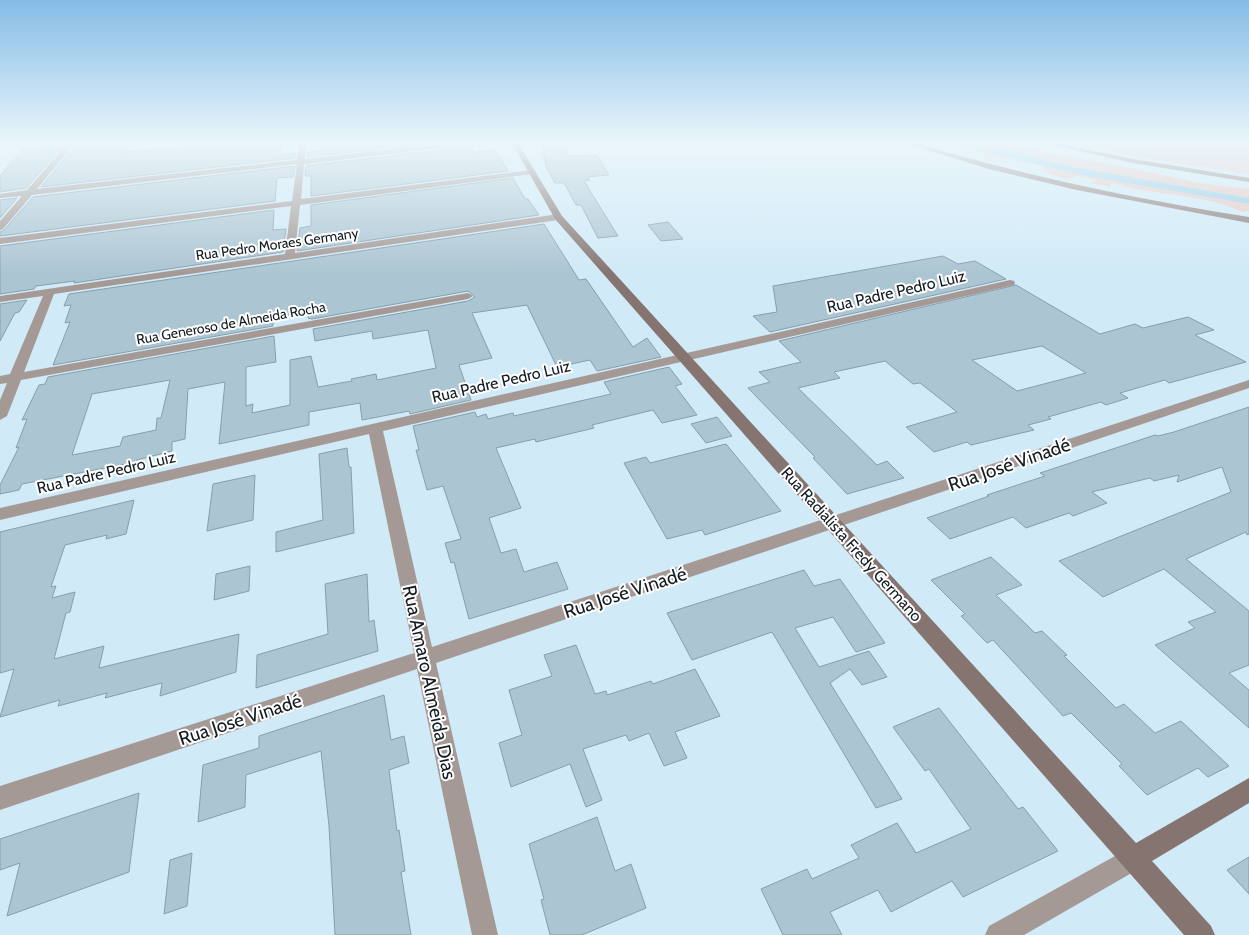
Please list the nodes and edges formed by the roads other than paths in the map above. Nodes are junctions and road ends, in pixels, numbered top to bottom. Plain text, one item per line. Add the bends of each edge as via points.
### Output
1 (34, 187) edge
2 (85, 187) edge
3 (298, 187) edge
4 (421, 187) edge
5 (540, 187) edge
6 (1074, 187) edge
7 (29, 193) junction
8 (0, 196) edge
9 (296, 203) junction
10 (558, 217) junction
11 (1249, 220) edge
12 (0, 228) edge
13 (0, 241) edge
14 (290, 255) junction
15 (1010, 283) dead end
16 (50, 292) junction
17 (468, 296) dead end
18 (0, 299) edge
19 (685, 358) junction
20 (16, 378) junction
21 (0, 380) edge
22 (1249, 384) edge
23 (0, 416) edge
24 (375, 428) junction
25 (0, 514) edge
26 (834, 523) junction
27 (425, 658) junction
28 (1249, 790) edge
29 (0, 798) edge
30 (1133, 858) junction
31 (485, 935) edge
32 (998, 935) edge
33 (1202, 935) edge

1 - 7 street
2 - 7 street
3 - 9 street
4 - 9 street
5 - 10 street, Rua Radialista Fredy Germano
6 - 11 street
7 - 8 street
7 - 12 street
9 - 13 street
9 - 14 street
10 - 14 street, Rua Pedro Moraes Germany
10 - 19 street, Rua Radialista Fredy Germano
14 - 16 street, Rua Pedro Moraes Germany
15 - 19 street, Rua Padre Pedro Luiz
16 - 18 street, Rua Pedro Moraes Germany
16 - 20 street
17 - 20 street, Rua Generoso de Almeida Rocha
19 - 24 street, Rua Padre Pedro Luiz
19 - 26 street, Rua Radialista Fredy Germano
20 - 21 street, Rua Generoso de Almeida Rocha
20 - 23 street
22 - 26 street, Rua José Vinadé
24 - 25 street, Rua Padre Pedro Luiz
24 - 27 street, Rua Amaro Almeida Dias
26 - 27 street, Rua José Vinadé
26 - 30 street, Rua Radialista Fredy Germano
27 - 29 street, Rua José Vinadé
27 - 31 street, Rua Amaro Almeida Dias
28 - 30 street
30 - 32 street
30 - 33 street, Rua Radialista Fredy Germano

